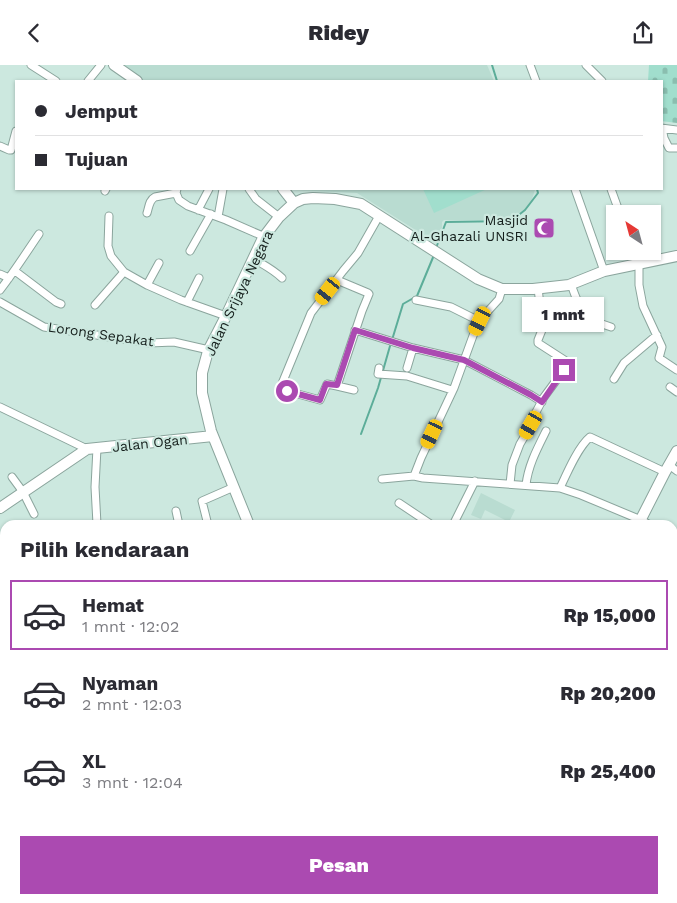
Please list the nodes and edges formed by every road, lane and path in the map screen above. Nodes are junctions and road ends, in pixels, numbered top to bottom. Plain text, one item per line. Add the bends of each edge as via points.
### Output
1 (31, 65) edge
2 (100, 65) edge
3 (114, 65) edge
4 (530, 65) edge
5 (586, 65) edge
6 (54, 80) edge
7 (89, 80) edge
8 (135, 80) edge
9 (536, 80) edge
10 (601, 80) edge
11 (663, 128) edge
12 (677, 130) edge
13 (15, 135) edge
14 (663, 135) edge
15 (1, 147) edge
16 (677, 148) edge
17 (208, 190) edge
18 (223, 190) edge
19 (250, 190) edge
20 (284, 190) edge
21 (575, 190) edge
22 (611, 190) edge
23 (177, 191) edge
24 (294, 203) junction
25 (617, 205) edge
26 (198, 210) junction
27 (146, 213) dead end
28 (211, 214) junction
29 (109, 215) dead end
30 (379, 216) junction
31 (218, 217) junction
32 (278, 217) junction
33 (39, 234) dead end
34 (265, 237) junction
35 (190, 251) dead end
36 (677, 256) edge
37 (254, 259) junction
38 (638, 260) edge
39 (159, 263) dead end
40 (639, 263) junction
41 (15, 271) junction
42 (604, 271) junction
43 (124, 272) junction
44 (0, 274) edge
45 (9, 278) junction
46 (199, 278) dead end
47 (282, 278) dead end
48 (337, 280) junction
49 (570, 284) junction
50 (147, 285) junction
51 (538, 288) junction
52 (502, 289) junction
53 (0, 290) edge
54 (416, 300) dead end
55 (0, 301) edge
56 (187, 302) junction
57 (61, 304) dead end
58 (95, 305) dead end
59 (226, 316) junction
60 (480, 321) junction
61 (611, 327) dead end
62 (355, 330) junction
63 (657, 335) junction
64 (413, 348) junction
65 (209, 350) junction
66 (464, 360) junction
67 (379, 367) dead end
68 (407, 368) dead end
69 (677, 370) edge
70 (614, 379) dead end
71 (337, 385) junction
72 (670, 387) dead end
73 (354, 390) dead end
74 (452, 390) junction
75 (677, 392) edge
76 (542, 402) junction
77 (0, 407) edge
78 (546, 431) dead end
79 (213, 436) junction
80 (92, 449) junction
81 (677, 451) edge
82 (670, 470) edge
83 (414, 476) junction
84 (12, 477) dead end
85 (382, 479) dead end
86 (475, 481) junction
87 (510, 484) junction
88 (526, 485) junction
89 (234, 487) junction
90 (560, 488) junction
91 (23, 492) junction
92 (399, 503) dead end
93 (0, 508) edge
94 (176, 511) dead end
95 (34, 515) dead end
96 (97, 520) edge
97 (178, 520) edge
98 (207, 520) edge
99 (247, 520) edge
100 (424, 520) edge
101 (456, 520) edge
102 (636, 520) edge
103 (645, 520) edge

1 - 6 street
2 - 7 street
3 - 8 main road
4 - 9 street
5 - 10 street
11 - 12 street
13 - 15 street via 11,150
14 - 16 street via 669,148
17 - 26 street
18 - 31 street
19 - 32 street
20 - 24 main road
21 - 42 street
22 - 25 street
23 - 26 street via 182,203
23 - 27 street via 152,198
24 - 30 main road, Jalan Srijaya Negara via 313,198 335,199 361,204
24 - 32 main road, Jalan Srijaya Negara
26 - 28 street
28 - 31 street
28 - 35 street
29 - 43 street via 108,246 111,256
30 - 48 street via 358,253
30 - 52 main road, Jalan Srijaya Negara via 478,279
31 - 34 street
32 - 34 main road, Jalan Srijaya Negara
33 - 41 street
34 - 37 main road, Jalan Srijaya Negara
36 - 40 main road, Jalan Srijaya Negara
37 - 47 street
37 - 59 main road, Jalan Srijaya Negara
38 - 40 street
39 - 50 street
40 - 42 main road, Jalan Srijaya Negara
40 - 63 street via 643,305
41 - 45 street
41 - 57 street
42 - 49 main road, Jalan Srijaya Negara
43 - 50 street
43 - 58 street
44 - 45 street
45 - 53 street
46 - 56 street
48 - 62 street via 369,293
48 - 71 street via 311,313 281,386 284,390 320,400 326,384
49 - 51 main road, Jalan Srijaya Negara
49 - 61 street via 582,312
50 - 56 street
51 - 52 main road, Jalan Srijaya Negara
51 - 76 street via 541,314 546,320 538,343 569,363
52 - 60 street via 499,299
54 - 60 street via 451,307
55 - 65 street, Lorong Sepakat via 44,327 149,343 174,342
56 - 59 street
59 - 65 main road, Jalan Srijaya Negara
60 - 66 street
62 - 64 street
62 - 71 street
63 - 69 street via 662,347 659,358
63 - 70 street via 624,363
64 - 66 street
64 - 68 street
65 - 79 main road, Jalan Srijaya Negara via 202,373 202,393
66 - 74 street
66 - 76 street
67 - 74 street via 378,374 407,376
71 - 73 street
72 - 75 street
74 - 83 street
76 - 87 street via 520,443 512,465
77 - 80 street
78 - 88 street via 535,453
79 - 80 main road, Jalan Ogan
79 - 89 main road, Jalan Srijaya Negara
80 - 91 main road, Jalan Ogan
80 - 96 street
81 - 82 main road
82 - 90 street via 590,437
82 - 103 main road
83 - 85 street
83 - 86 street
84 - 91 street
86 - 87 street
86 - 101 street
87 - 88 street
88 - 90 street
89 - 98 street via 202,501
89 - 99 main road, Jalan Srijaya Negara
90 - 102 street
91 - 93 main road, Jalan Ogan
91 - 95 street
92 - 100 street
94 - 97 street

